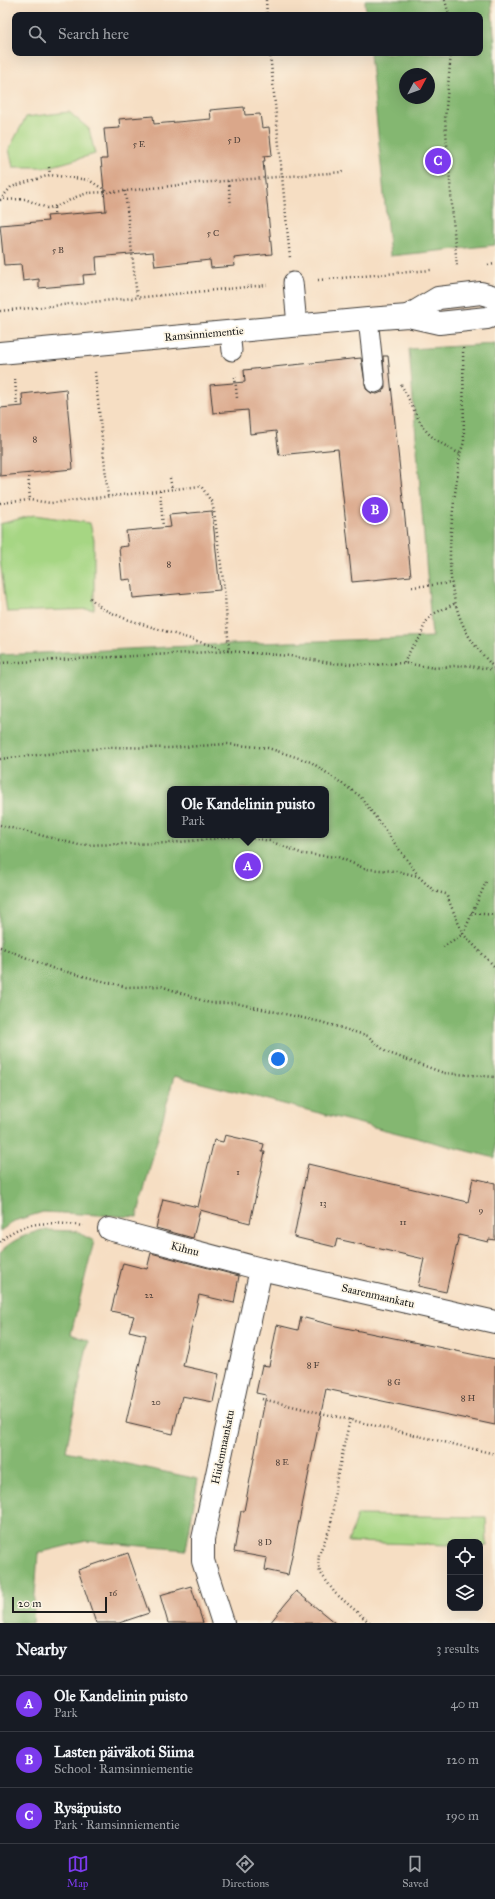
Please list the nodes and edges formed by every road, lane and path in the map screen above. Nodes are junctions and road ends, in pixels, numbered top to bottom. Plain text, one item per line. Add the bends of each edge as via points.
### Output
1 (266, 0) edge
2 (446, 0) edge
3 (267, 12) edge
4 (448, 12) edge
5 (270, 56) edge
6 (451, 56) edge
7 (49, 167) dead end
8 (343, 172) dead end
9 (50, 175) junction
10 (282, 178) junction
11 (228, 181) junction
12 (125, 191) junction
13 (107, 192) junction
14 (0, 200) edge
15 (231, 205) dead end
16 (54, 206) junction
17 (54, 213) dead end
18 (449, 268) dead end
19 (434, 270) dead end
20 (293, 282) junction
21 (137, 297) junction
22 (495, 297) edge
23 (0, 311) edge
24 (495, 314) edge
25 (408, 316) junction
26 (368, 319) junction
27 (297, 325) junction
28 (463, 342) dead end
29 (0, 353) edge
30 (14, 372) dead end
31 (95, 372) dead end
32 (374, 378) joint
33 (17, 406) dead end
34 (460, 454) junction
35 (28, 473) dead end
36 (170, 478) dead end
37 (172, 489) junction
38 (160, 491) junction
39 (108, 496) junction
40 (30, 500) junction
41 (0, 503) edge
42 (163, 527) dead end
43 (452, 582) junction
44 (412, 588) dead end
45 (90, 598) dead end
46 (456, 603) junction
47 (229, 652) junction
48 (0, 663) edge
49 (404, 663) junction
50 (495, 670) edge
51 (0, 759) edge
52 (0, 825) edge
53 (220, 838) edge
54 (252, 838) edge
55 (418, 876) junction
56 (486, 882) dead end
57 (471, 913) junction
58 (495, 915) edge
59 (463, 934) junction
60 (443, 947) dead end
61 (0, 948) edge
62 (495, 967) edge
63 (495, 1077) edge
64 (109, 1229) joint
65 (0, 1242) edge
66 (261, 1269) junction
67 (495, 1322) edge
68 (234, 1393) junction
69 (350, 1420) junction
70 (495, 1454) edge
71 (223, 1623) edge
72 (370, 1623) edge

1 - 3 path
2 - 4 path
5 - 10 path
6 - 18 path via 445,119 457,267
7 - 9 path
8 - 10 path
9 - 13 path via 89,180
9 - 14 path via 11,187
10 - 11 path
10 - 20 path
11 - 12 path
11 - 15 path
12 - 13 path
12 - 21 path
13 - 16 path via 88,193
14 - 16 path via 25,199 47,208
16 - 17 path
19 - 20 path
20 - 21 path
20 - 27 lane
21 - 23 path
22 - 25 street, Ramsinniementie via 481,293 438,298
24 - 25 street, Ramsinniementie via 487,318 439,323
25 - 26 street, Ramsinniementie
26 - 27 street, Ramsinniementie
26 - 32 lane
27 - 29 street, Ramsinniementie via 231,341
28 - 34 path via 464,442
30 - 33 path
31 - 39 path
32 - 34 path via 400,384 429,434
34 - 43 path via 449,568
35 - 40 path
36 - 37 path
37 - 38 path
37 - 47 path via 201,486 211,502 225,596
38 - 39 path
38 - 42 path
39 - 40 path via 51,503
40 - 41 path
43 - 44 path
43 - 46 path
45 - 47 path via 103,608 126,619
46 - 49 path via 433,614 425,623 420,638
46 - 50 path via 466,631
47 - 48 path
47 - 49 path via 290,656 330,663
49 - 50 path via 435,668 464,665
51 - 55 path via 112,747 170,748 227,744 268,748 311,762 360,796
52 - 53 path via 79,845 170,843
54 - 55 path via 270,841 303,854 338,857 366,869 396,871
55 - 59 path via 434,891 446,894
56 - 57 path
57 - 58 path
57 - 59 path
59 - 60 path
59 - 62 path
61 - 63 path via 52,968 126,987 161,986 209,1003 235,1003 321,1022 368,1036 386,1052 444,1073
64 - 65 path via 39,1223 17,1230
64 - 66 street, Kihnu
66 - 67 street, Saarenmaankatu
66 - 68 street, Hiidenmaankatu
68 - 69 path
68 - 71 street, Hiidenmaankatu via 203,1539 203,1560
69 - 70 path
69 - 72 path via 336,1482 331,1526 318,1566 335,1593

